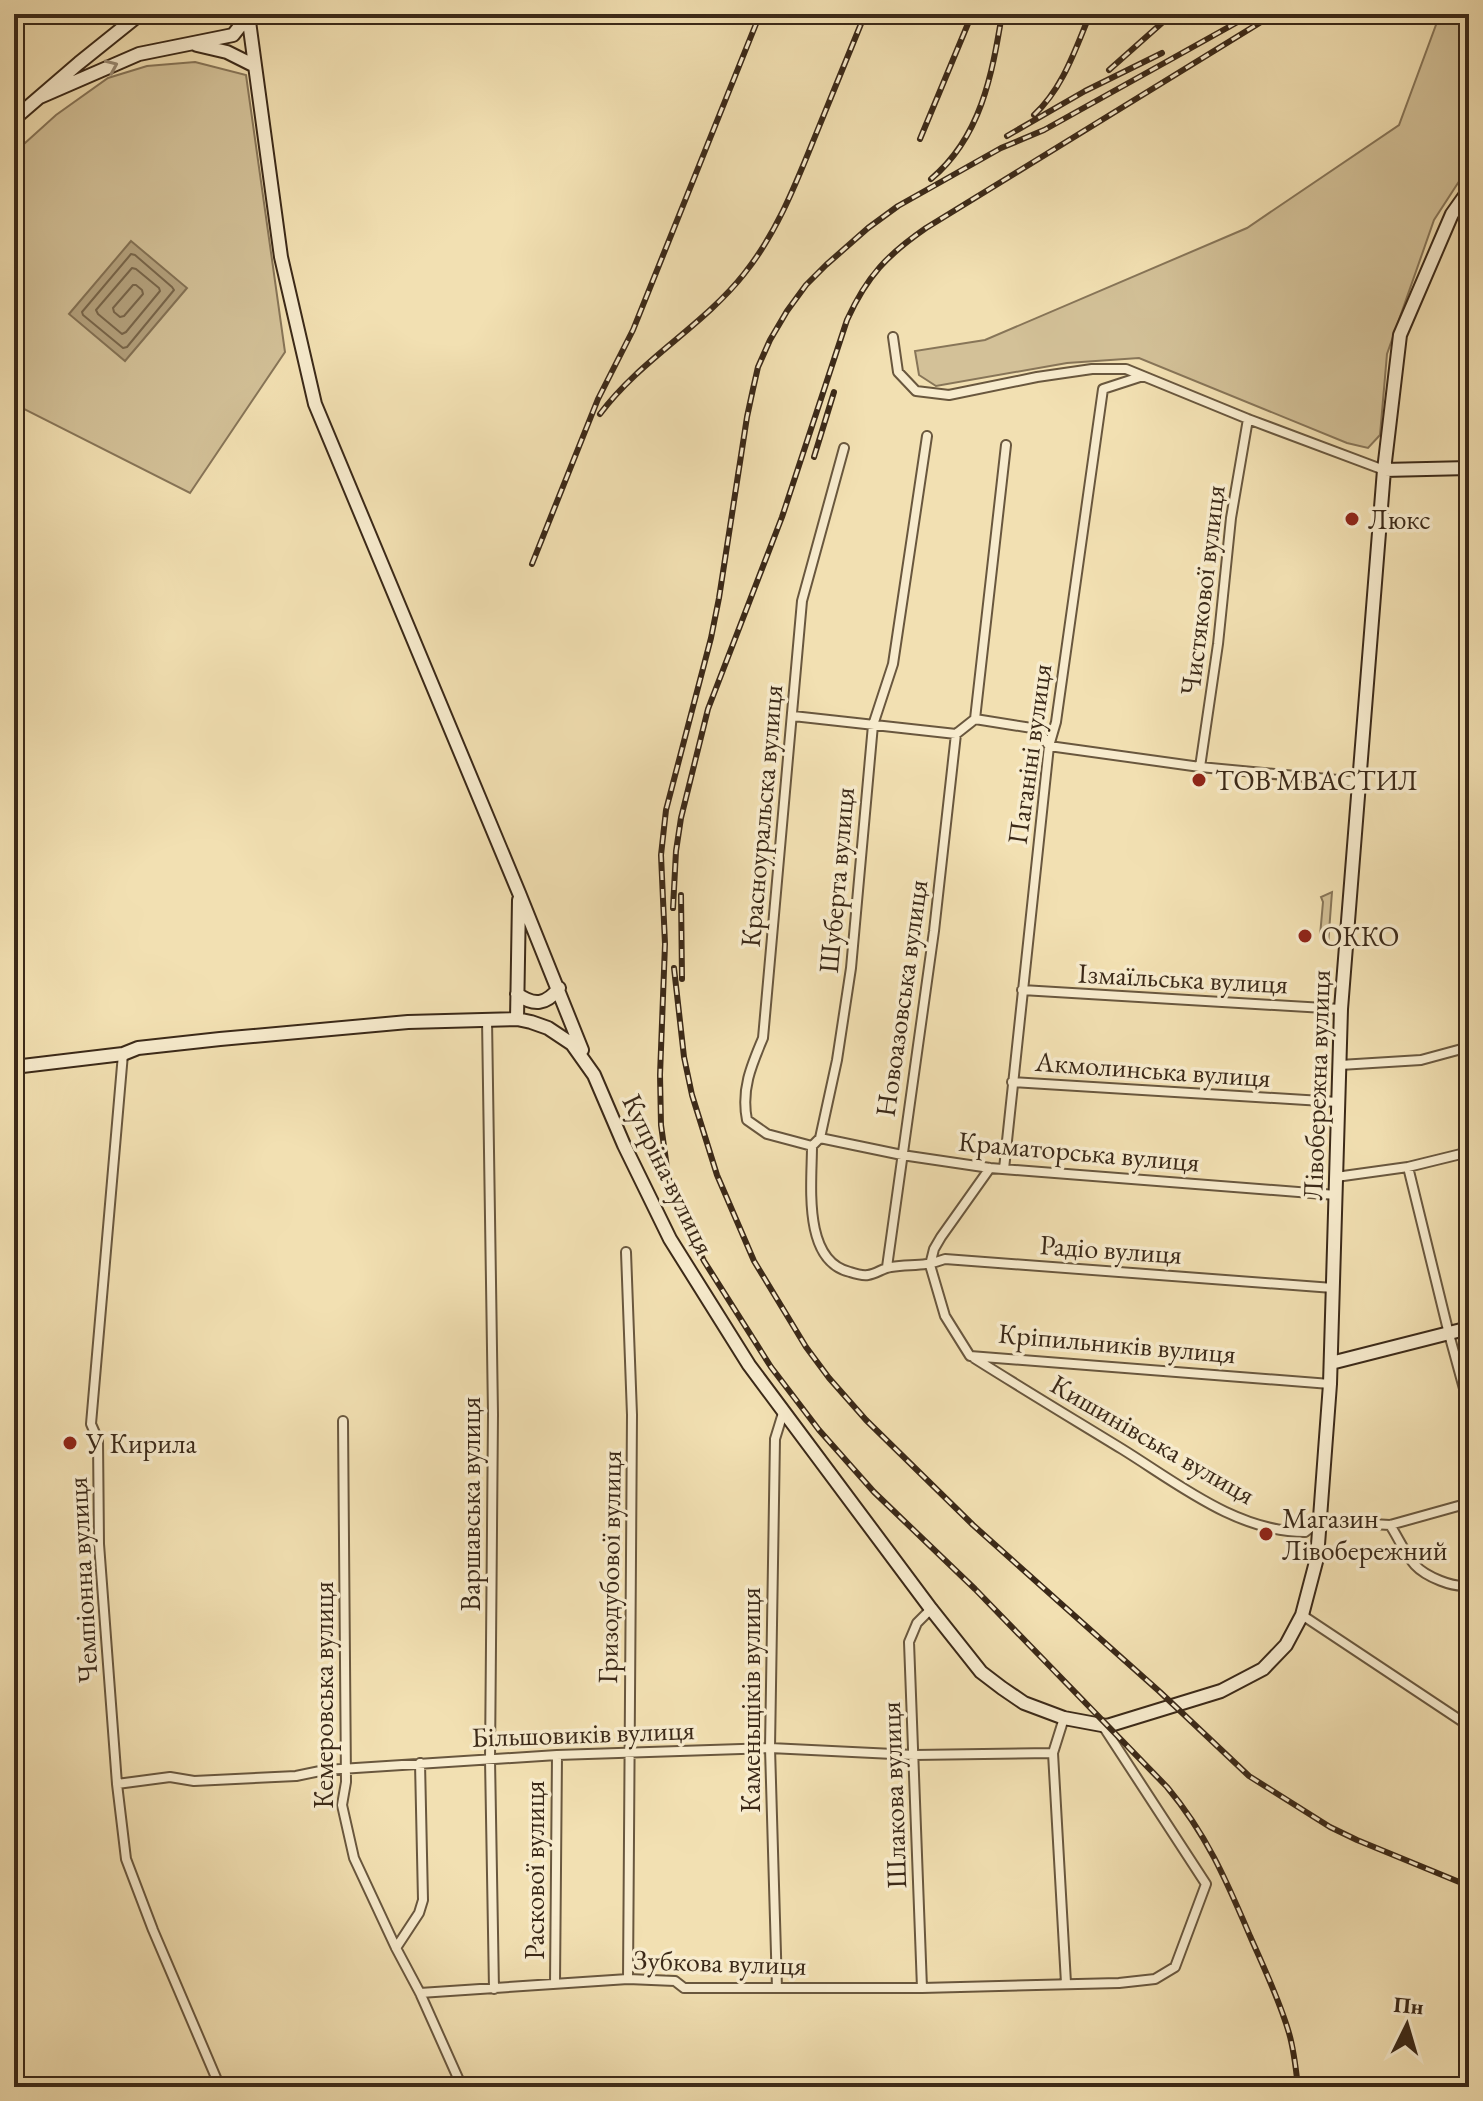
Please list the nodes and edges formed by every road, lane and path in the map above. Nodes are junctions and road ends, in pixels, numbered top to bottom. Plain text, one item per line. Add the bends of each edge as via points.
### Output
1 (140, 14) edge
2 (248, 15) edge
3 (194, 44) junction
4 (255, 66) junction
5 (40, 97) junction
6 (14, 119) edge
7 (1469, 190) edge
8 (893, 337) dead end
9 (1143, 376) junction
10 (1248, 419) junction
11 (927, 436) dead end
12 (1006, 445) dead end
13 (844, 448) dead end
14 (1469, 468) edge
15 (1384, 470) junction
16 (793, 716) junction
17 (975, 719) junction
18 (873, 725) junction
19 (956, 734) junction
20 (1049, 746) junction
21 (1200, 767) junction
22 (1359, 782) junction
23 (519, 893) junction
24 (559, 988) junction
25 (1022, 990) junction
26 (517, 994) junction
27 (1341, 1009) junction
28 (487, 1019) junction
29 (517, 1019) junction
30 (1469, 1047) edge
31 (123, 1054) junction
32 (1340, 1065) junction
33 (14, 1067) edge
34 (594, 1075) junction
35 (1012, 1082) junction
36 (1338, 1102) junction
37 (820, 1138) junction
38 (812, 1146) junction
39 (1469, 1152) edge
40 (902, 1155) junction
41 (1408, 1167) junction
42 (990, 1168) junction
43 (1004, 1169) junction
44 (1336, 1177) junction
45 (1336, 1195) junction
46 (626, 1252) dead end
47 (930, 1265) junction
48 (887, 1267) junction
49 (1333, 1288) junction
50 (1469, 1328) edge
51 (1449, 1334) junction
52 (970, 1356) junction
53 (1331, 1363) junction
54 (1330, 1384) junction
55 (1469, 1407) edge
56 (783, 1413) junction
57 (343, 1421) dead end
58 (1469, 1503) edge
59 (1319, 1521) junction
60 (1390, 1525) junction
61 (1469, 1585) edge
62 (931, 1609) junction
63 (1302, 1615) junction
64 (1064, 1718) junction
65 (1102, 1726) junction
66 (1469, 1726) edge
67 (770, 1748) junction
68 (629, 1752) junction
69 (1053, 1753) junction
70 (557, 1755) junction
71 (914, 1755) junction
72 (490, 1759) junction
73 (420, 1763) junction
74 (346, 1769) junction
75 (117, 1784) junction
76 (396, 1948) junction
77 (628, 1979) junction
78 (1066, 1983) junction
79 (555, 1984) junction
80 (777, 1988) junction
81 (922, 1988) junction
82 (494, 1989) junction
83 (420, 1993) junction
84 (220, 2087) edge
85 (462, 2087) edge

1 - 5 main road
2 - 3 main road via 233,35
2 - 4 main road
3 - 4 main road
5 -> 3 main road via 139,54
4 - 23 main road via 281,257 315,404
5 - 6 main road
7 - 15 main road, Лівобережна вулиця via 1452,214 1400,335
8 - 9 street via 898,372 916,391 949,395 1092,369 1126,369
9 - 10 street
9 - 20 street, Паганіні вулиця via 1103,389
10 - 15 street
10 - 21 street, Чистякової вулиця
11 - 18 street, Шуберта вулиця via 893,664
12 - 17 street
13 - 16 street, Красноуральска вулиця via 802,601
14 - 15 main road
15 - 22 main road, Лівобережна вулиця
16 - 18 street
16 - 38 street, Красноуральска вулиця via 763,1038 749,1071 744,1104 747,1120 767,1134
17 - 19 street
17 - 20 street via 1038,729
18 - 19 street
18 - 37 street, Шуберта вулиця via 851,968
19 - 40 street, Новоазовська вулиця
20 - 21 street
20 - 25 street, Паганіні вулиця
21 - 22 street
22 - 27 main road, Лівобережна вулиця
23 - 24 main road
23 - 26 main road
24 - 26 main road via 551,999 539,1002
24 - 34 main road
25 - 27 street, Ізмаїльська вулиця
25 - 35 street, Паганіні вулиця
26 - 29 main road
27 - 32 main road, Лівобережна вулиця
28 - 29 main road, Купріна вулиця
28 - 31 main road, Купріна вулиця via 220,1039
28 - 72 street, Варшавська вулиця via 493,1414
29 - 34 main road, Купріна вулиця via 548,1028 572,1044
30 - 32 street via 1421,1060
31 - 33 main road, Купріна вулиця
31 - 75 street, Чемпіонна вулиця via 91,1424 98,1440 99,1544
32 - 36 main road, Лівобережна вулиця
34 - 56 main road, Купріна вулиця via 670,1239
35 - 36 street, Акмолинська вулиця
35 - 43 street, Паганіні вулиця
36 - 44 main road, Лівобережна вулиця
37 - 38 street
37 - 40 street, Краматорська вулиця
38 - 48 street via 812,1207 824,1256 841,1270 865,1276
39 - 41 street
40 - 42 street, Краматорська вулиця
40 - 48 street, Новоазовська вулиця
41 - 44 street
41 - 51 street
42 - 43 street, Краматорська вулиця
42 - 47 street via 941,1237
43 - 45 street, Краматорська вулиця
44 - 45 main road, Лівобережна вулиця
45 - 49 main road, Лівобережна вулиця
46 - 68 street, Гризодубової вулиця via 632,1415
47 - 48 street, Радіо вулиця
47 - 49 street, Радіо вулиця via 945,1259
47 - 52 street, Кріпильників вулиця via 945,1316
49 - 53 main road, Лівобережна вулиця
50 - 51 main road
51 - 53 main road
51 - 55 street
52 - 54 street, Кріпильників вулиця
52 - 59 street, Кишинівська вулиця via 1205,1501 1258,1526 1288,1532 1305,1532
53 - 54 main road, Лівобережна вулиця
54 - 59 main road, Лівобережна вулиця
56 - 62 main road, Купріна вулиця
56 - 67 street, Каменьщіків вулиця via 775,1439
57 - 74 street, Кемеровська вулиця
58 - 60 street
59 - 60 street
59 - 63 main road, Лівобережна вулиця via 1317,1558
60 - 61 street via 1415,1566 1439,1581
62 - 64 main road, Купріна вулиця via 981,1672 1024,1703
62 - 71 street, Шлакова вулиця via 909,1642
63 - 65 main road, Лівобережна вулиця via 1286,1645 1263,1669 1221,1691
63 - 66 street
64 - 65 main road, Купріна вулиця
64 - 69 street
65 - 78 street, Зубкова вулиця via 1206,1884 1175,1967 1155,1979
67 - 68 street, Більшовиків вулиця
67 - 71 street, Більшовиків вулиця
67 - 80 street, Каменьщіків вулиця
68 - 70 street, Більшовиків вулиця
68 - 77 street, Гризодубової вулиця
69 - 71 street, Більшовиків вулиця
69 - 78 street
70 - 72 street, Більшовиків вулиця
70 - 79 street, Раскової вулиця
71 - 81 street, Шлакова вулиця
72 - 73 street, Більшовиків вулиця
72 - 82 street, Варшавська вулиця
73 - 74 street, Більшовиків вулиця
73 - 76 street via 423,1900
74 - 75 street, Більшовиків вулиця
74 - 76 street, Кемеровська вулиця via 342,1805 354,1858
75 - 84 street, Чемпіонна вулиця via 126,1859
76 - 83 street, Кемеровська вулиця
77 - 79 street, Зубкова вулиця
77 - 80 street, Зубкова вулиця via 675,1981 684,1988
78 - 81 street, Зубкова вулиця
79 - 82 street, Зубкова вулиця
80 - 81 street, Зубкова вулиця
82 - 83 street, Зубкова вулиця
83 - 85 street, Кемеровська вулиця

